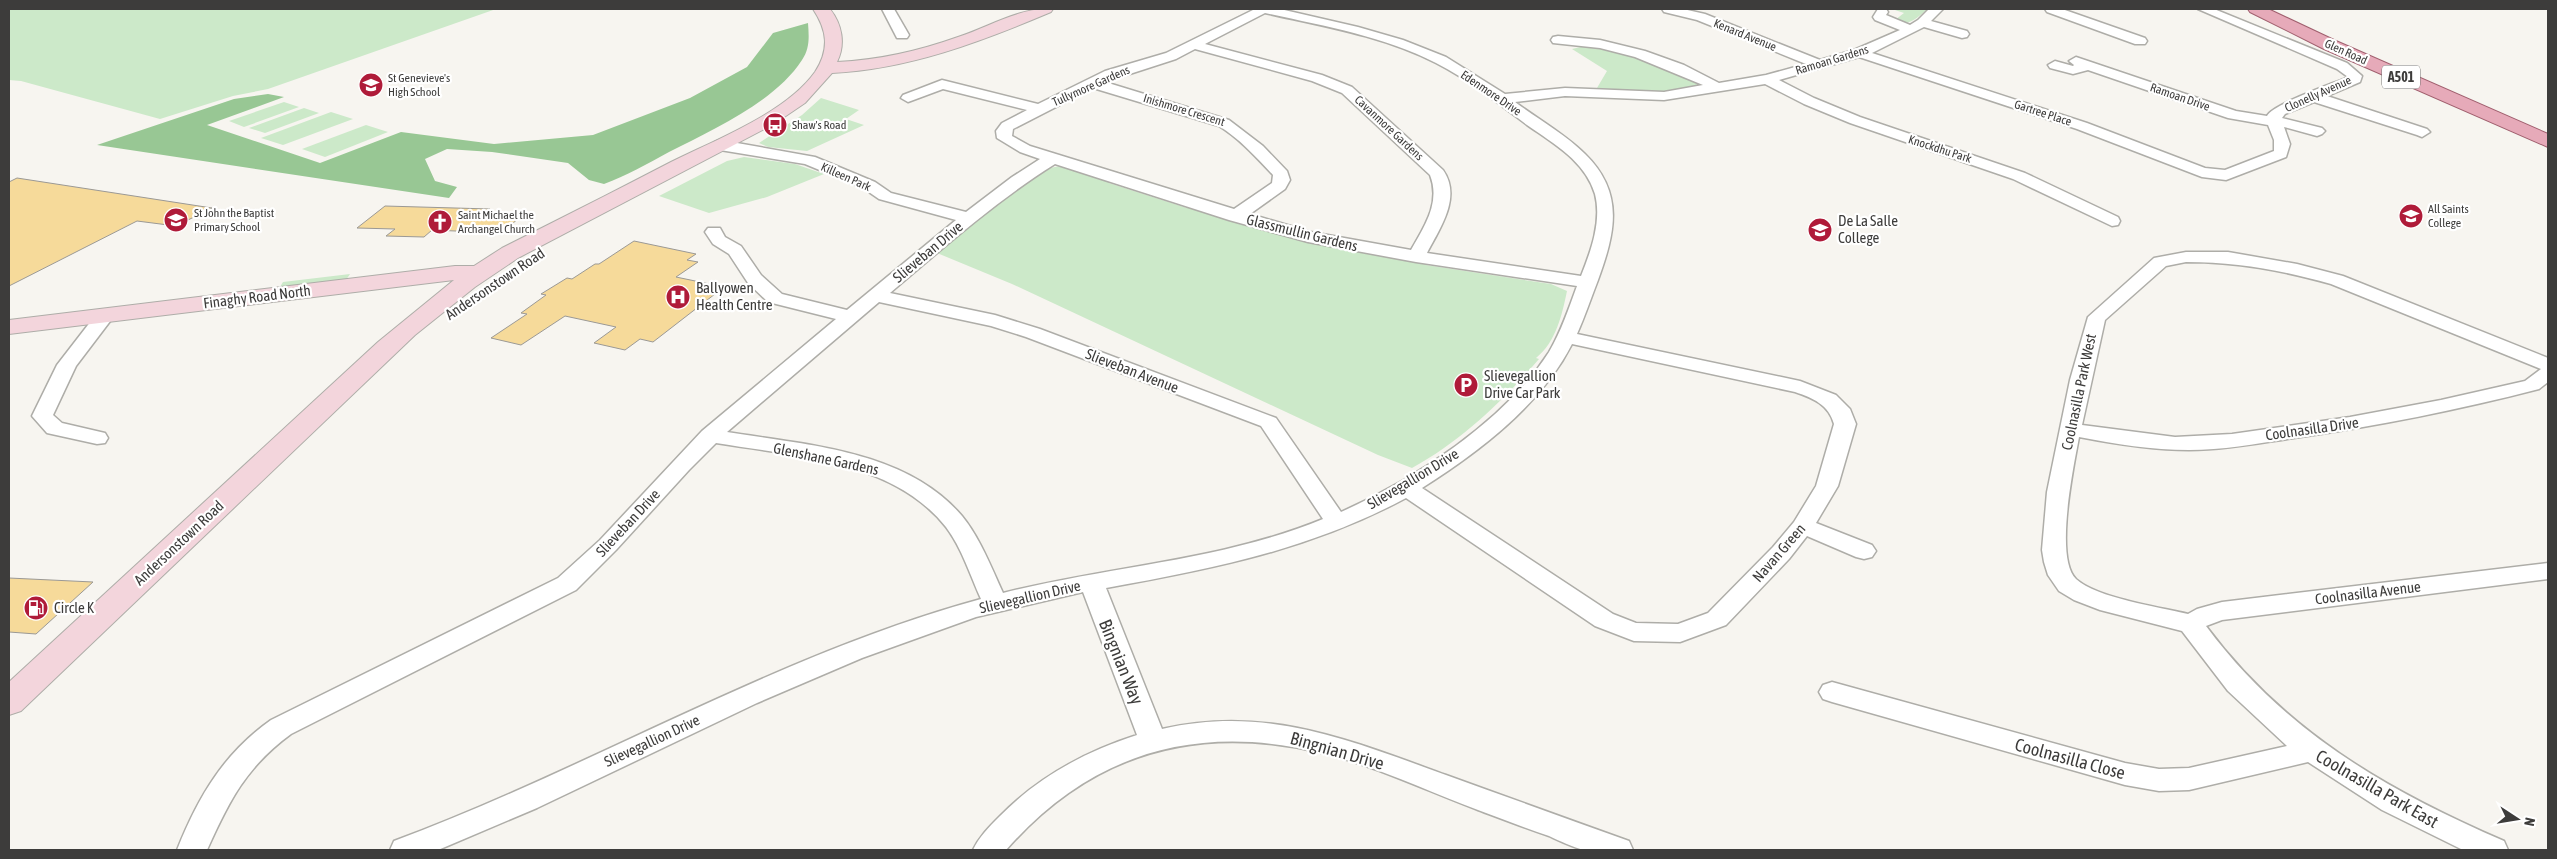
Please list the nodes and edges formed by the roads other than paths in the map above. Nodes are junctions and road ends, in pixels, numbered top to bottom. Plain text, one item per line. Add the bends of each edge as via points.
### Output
1 (821, 9) edge
2 (888, 9) edge
3 (1045, 9) edge
4 (1242, 9) edge
5 (1668, 9) edge
6 (1938, 9) edge
7 (2051, 9) edge
8 (2204, 9) edge
9 (2256, 9) edge
10 (1261, 10) edge
11 (1882, 12) dead end
12 (1918, 26) junction
13 (1962, 34) dead end
14 (902, 35) dead end
15 (1558, 40) dead end
16 (2140, 40) dead end
17 (1194, 45) junction
18 (1859, 53) junction
19 (924, 55) junction
20 (830, 60) junction
21 (1821, 65) junction
22 (2055, 65) dead end
23 (2124, 67) dead end
24 (2109, 72) junction
25 (1767, 79) junction
26 (1092, 83) junction
27 (1717, 87) junction
28 (810, 88) junction
29 (2311, 96) junction
30 (908, 98) dead end
31 (1503, 99) junction
32 (1040, 109) junction
33 (2274, 121) junction
34 (2317, 132) dead end
35 (2422, 132) dead end
36 (2548, 141) edge
37 (720, 145) junction
38 (1025, 149) joint
39 (1053, 158) junction
40 (2226, 175) joint
41 (614, 200) junction
42 (1235, 216) junction
43 (969, 218) junction
44 (2112, 221) dead end
45 (714, 232) dead end
46 (1416, 257) junction
47 (477, 273) junction
48 (505, 276) junction
49 (378, 282) junction
50 (1588, 282) junction
51 (876, 296) junction
52 (105, 316) junction
53 (851, 317) junction
54 (411, 326) junction
55 (9, 327) edge
56 (1566, 337) junction
57 (2548, 365) edge
58 (2548, 373) edge
59 (350, 384) junction
60 (2070, 429) junction
61 (710, 436) junction
62 (97, 438) dead end
63 (1405, 487) junction
64 (1336, 521) junction
65 (1803, 526) junction
66 (1864, 551) dead end
67 (2548, 571) edge
68 (1090, 582) junction
69 (996, 603) junction
70 (2191, 624) junction
71 (1832, 692) dead end
72 (9, 702) edge
73 (1153, 742) junction
74 (2311, 751) junction
75 (1571, 842) edge
76 (192, 850) edge
77 (405, 850) edge
78 (988, 850) edge
79 (1618, 850) edge
80 (2493, 850) edge

1 - 20 main road via 834,30
2 - 14 street
3 - 19 main road via 972,40
4 - 10 street, Edenmore Drive
5 - 21 street, Kenard Avenue via 1700,17
6 - 12 street, Ramoan Gardens
7 - 16 street
8 - 29 street, Clonelly Avenue via 2342,66 2356,76
9 - 36 main road, Glen Road / A501
10 - 17 street, Tullymore Gardens
10 - 31 street, Edenmore Drive via 1398,43 1455,68
11 - 12 street via 1878,17 1884,21
12 - 13 street
12 - 18 street, Ramoan Gardens
15 - 27 street via 1594,42 1653,57
17 - 26 street, Tullymore Gardens
17 - 46 street, Cavanmore Gardens via 1317,78 1347,90 1437,173 1444,191 1442,203
18 - 21 street, Ramoan Gardens
18 - 40 street, Gartree Place via 2082,126 2191,168
19 - 20 main road via 882,62
19 - 28 main road
20 - 28 main road, Andersonstown Road
21 - 25 street, Ramoan Gardens
22 - 24 street, Ramoan Drive via 2073,70 2082,63
23 - 24 street
24 - 33 street, Ramoan Drive via 2233,115
25 - 27 street, Ramoan Gardens
25 - 44 street, Knockdhu Park via 1855,120 2019,176
26 - 32 street, Tullymore Gardens
26 - 42 street, Inishmore Crescent via 1214,118 1240,132 1282,180 1279,186
27 - 31 street, Ramoan Gardens via 1664,96 1565,92
28 - 37 main road, Andersonstown Road via 763,122
29 - 33 street, Clonelly Avenue via 2274,115
29 - 35 street
30 - 32 street via 942,84
31 - 50 street, Edenmore Drive via 1575,152 1599,184 1605,213 1604,232
32 - 38 street, Tullymore Gardens via 1004,131 1005,138
33 - 34 street, Ramoan Drive
33 - 40 street, Clonelly Avenue via 2283,146 2281,154
37 - 41 main road, Andersonstown Road
37 - 43 street, Killeen Park via 809,160 869,185 885,196
38 - 39 street, Glassmullin Gardens
39 - 42 street, Glassmullin Gardens
39 - 43 street, Slieveban Drive
41 - 47 main road, Andersonstown Road via 541,236
41 - 48 main road, Andersonstown Road via 603,211
42 - 46 street, Glassmullin Gardens via 1317,239
43 - 51 street, Slieveban Drive
45 - 53 street via 719,240 736,250 754,280 775,298
46 - 50 street, Glassmullin Gardens
47 - 48 main road, Finaghy Road North
47 - 49 main road, Finaghy Road North
47 - 54 main road, Andersonstown Road
48 - 59 main road, Andersonstown Road
49 - 52 main road, Finaghy Road North
49 - 54 main road via 411,285 422,291 427,298
50 - 56 street, Slievegallion Drive
51 - 53 street, Slieveban Drive
51 - 64 street, Slieveban Avenue via 995,321 1033,333 1269,422
52 - 55 main road, Finaghy Road North
52 - 62 street via 67,365 42,416 55,428
53 - 61 street, Slieveban Drive
54 - 59 main road, Andersonstown Road
56 - 63 street, Slievegallion Drive via 1543,374 1518,401 1465,447
56 - 65 street, Navan Green via 1800,387 1829,399 1844,416 1845,424 1827,486
57 - 60 street, Coolnasilla Park West via 2320,275 2228,257 2169,259 2152,267 2097,317
58 - 60 street, Coolnasilla Drive via 2532,385 2433,408 2265,436 2176,443
59 - 72 main road, Andersonstown Road
60 - 70 street, Coolnasilla Park West via 2058,492 2054,550 2060,574 2068,585 2100,601
61 - 69 street, Glenshane Gardens via 856,462 892,474 920,490 943,508 954,522
61 - 76 street, Slieveban Drive via 567,584 259,741 235,766 219,790
63 - 64 street, Slievegallion Drive via 1379,503
63 - 65 street, Navan Green via 1604,620 1620,628 1648,634 1680,633 1717,619 1775,560
64 - 68 street, Slievegallion Drive via 1259,550 1164,571
65 - 66 street
67 - 70 street, Coolnasilla Avenue via 2222,611
68 - 69 street, Slievegallion Drive
68 - 73 street, Bingnian Way
69 - 77 street, Slievegallion Drive via 904,632 824,663 727,705 515,807
70 - 74 street, Coolnasilla Park East via 2245,692
71 - 74 street, Coolnasilla Close via 2125,774 2159,780 2189,779
73 - 75 street, Bingnian Drive via 1206,732 1281,735 1319,742 1364,756
73 - 78 street, Bingnian Drive via 1108,756 1045,793
74 - 80 street, Coolnasilla Park East via 2420,818
75 - 79 street, Bingnian Drive

